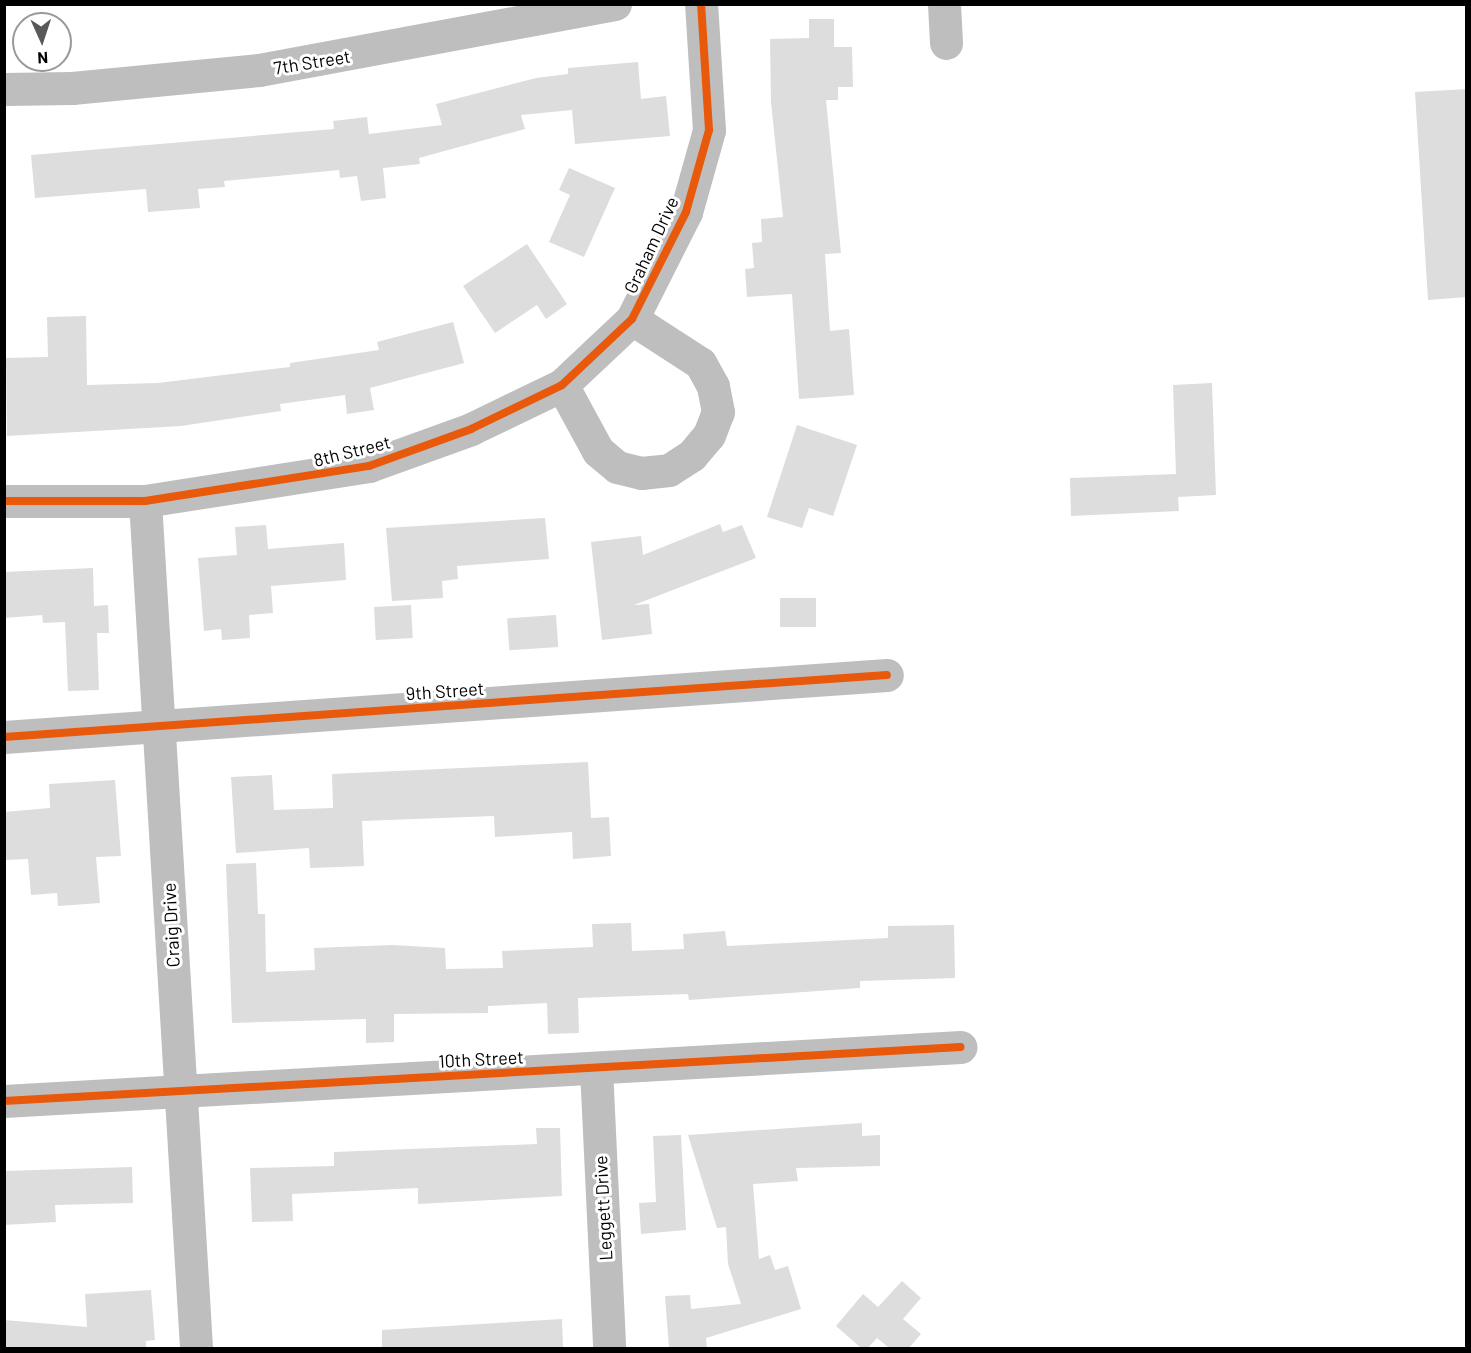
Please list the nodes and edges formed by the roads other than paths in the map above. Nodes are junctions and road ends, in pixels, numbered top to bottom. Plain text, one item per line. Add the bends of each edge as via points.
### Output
1 (615, 4) edge
2 (701, 4) edge
3 (944, 4) edge
4 (946, 43) dead end
5 (4, 89) edge
6 (632, 319) junction
7 (562, 385) junction
8 (4, 501) edge
9 (146, 501) junction
10 (887, 675) dead end
11 (159, 726) junction
12 (4, 737) edge
13 (960, 1047) dead end
14 (596, 1068) junction
15 (180, 1091) junction
16 (4, 1101) edge
17 (196, 1348) edge
18 (609, 1348) edge

1 - 5 street, 7th Street via 260,70 72,88
2 - 6 street, Graham Drive via 708,130 686,212
3 - 4 street
6 - 7 street, 8th Street
6 - 7 street via 700,363 713,386 718,412 709,435 692,455 669,470 641,473 617,467 598,451
7 - 9 street, 8th Street via 471,429 369,466
8 - 9 street, 8th Street
9 - 11 street, Craig Drive
10 - 11 street, 9th Street
11 - 12 street, 9th Street
11 - 15 street, Craig Drive
13 - 14 street, 10th Street
14 - 15 street, 10th Street
14 - 18 street, Leggett Drive
15 - 16 street, 10th Street
15 - 17 street, Craig Drive

